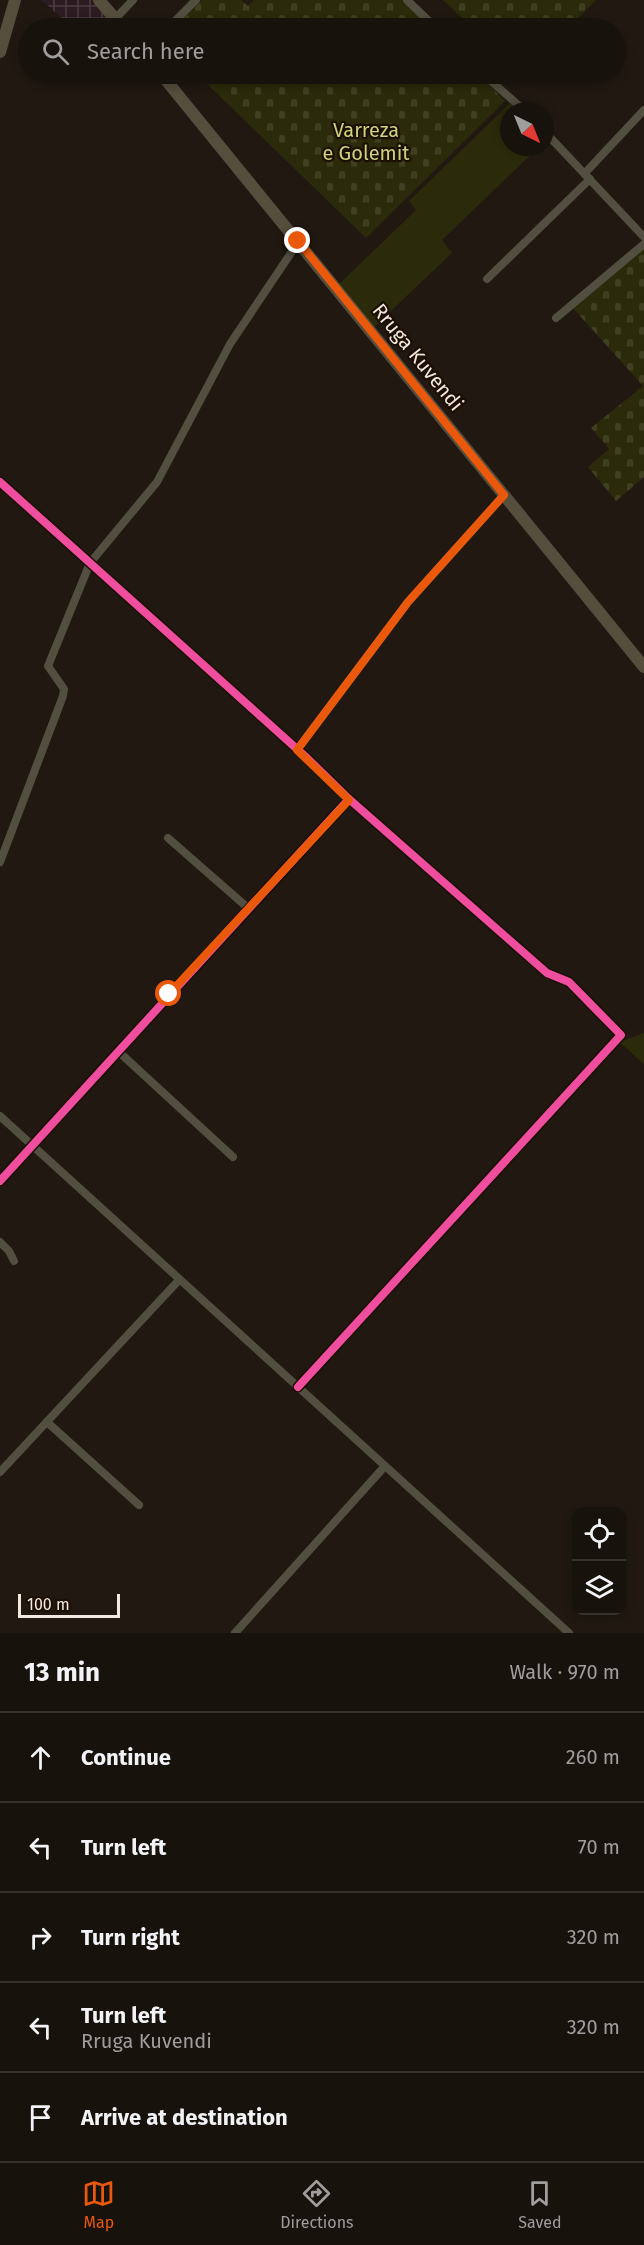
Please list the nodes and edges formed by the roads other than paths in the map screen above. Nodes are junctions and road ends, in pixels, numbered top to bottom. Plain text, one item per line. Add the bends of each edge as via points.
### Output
1 (15, 0) edge
2 (99, 0) edge
3 (134, 0) edge
4 (196, 0) edge
5 (407, 0) edge
6 (114, 18) edge
7 (123, 18) edge
8 (178, 18) edge
9 (426, 18) edge
10 (0, 52) edge
11 (169, 84) edge
12 (494, 84) edge
13 (515, 102) edge
14 (644, 110) edge
15 (554, 141) edge
16 (588, 176) junction
17 (644, 237) edge
18 (298, 241) junction
19 (644, 244) edge
20 (487, 279) dead end
21 (556, 318) dead end
22 (0, 482) edge
23 (504, 495) junction
24 (90, 564) junction
25 (644, 667) edge
26 (297, 750) junction
27 (349, 800) junction
28 (168, 838) dead end
29 (0, 862) edge
30 (248, 908) junction
31 (118, 1052) junction
32 (0, 1116) edge
33 (32, 1146) junction
34 (233, 1157) dead end
35 (0, 1181) edge
36 (0, 1242) edge
37 (14, 1261) dead end
38 (179, 1280) junction
39 (298, 1387) junction
40 (47, 1422) junction
41 (385, 1466) junction
42 (0, 1472) edge
43 (139, 1505) dead end
44 (235, 1633) edge
45 (569, 1633) edge

1 - 10 street
2 - 6 street
3 - 7 street
4 - 8 street
5 - 9 street
11 - 18 street, Rruga Kuvendi
12 - 13 street
14 - 16 street
15 - 16 street
16 - 17 street
16 - 20 street
18 - 23 street, Rruga Kuvendi
18 - 24 street via 230,344 157,482
19 - 21 street
22 - 24 street
23 - 25 street, Rruga Kuvendi
23 - 26 street via 408,602
24 - 26 street
24 - 29 street via 48,666 64,689 63,696
26 - 27 street
27 - 30 street
27 - 39 street via 548,974 569,982 621,1035
28 - 30 street
30 - 31 street
31 - 33 street
31 - 34 street
32 - 33 street
33 - 35 street
33 - 38 street
36 - 37 street
38 - 39 street
38 - 40 street
39 - 41 street
40 - 42 street
40 - 43 street
41 - 44 street
41 - 45 street

